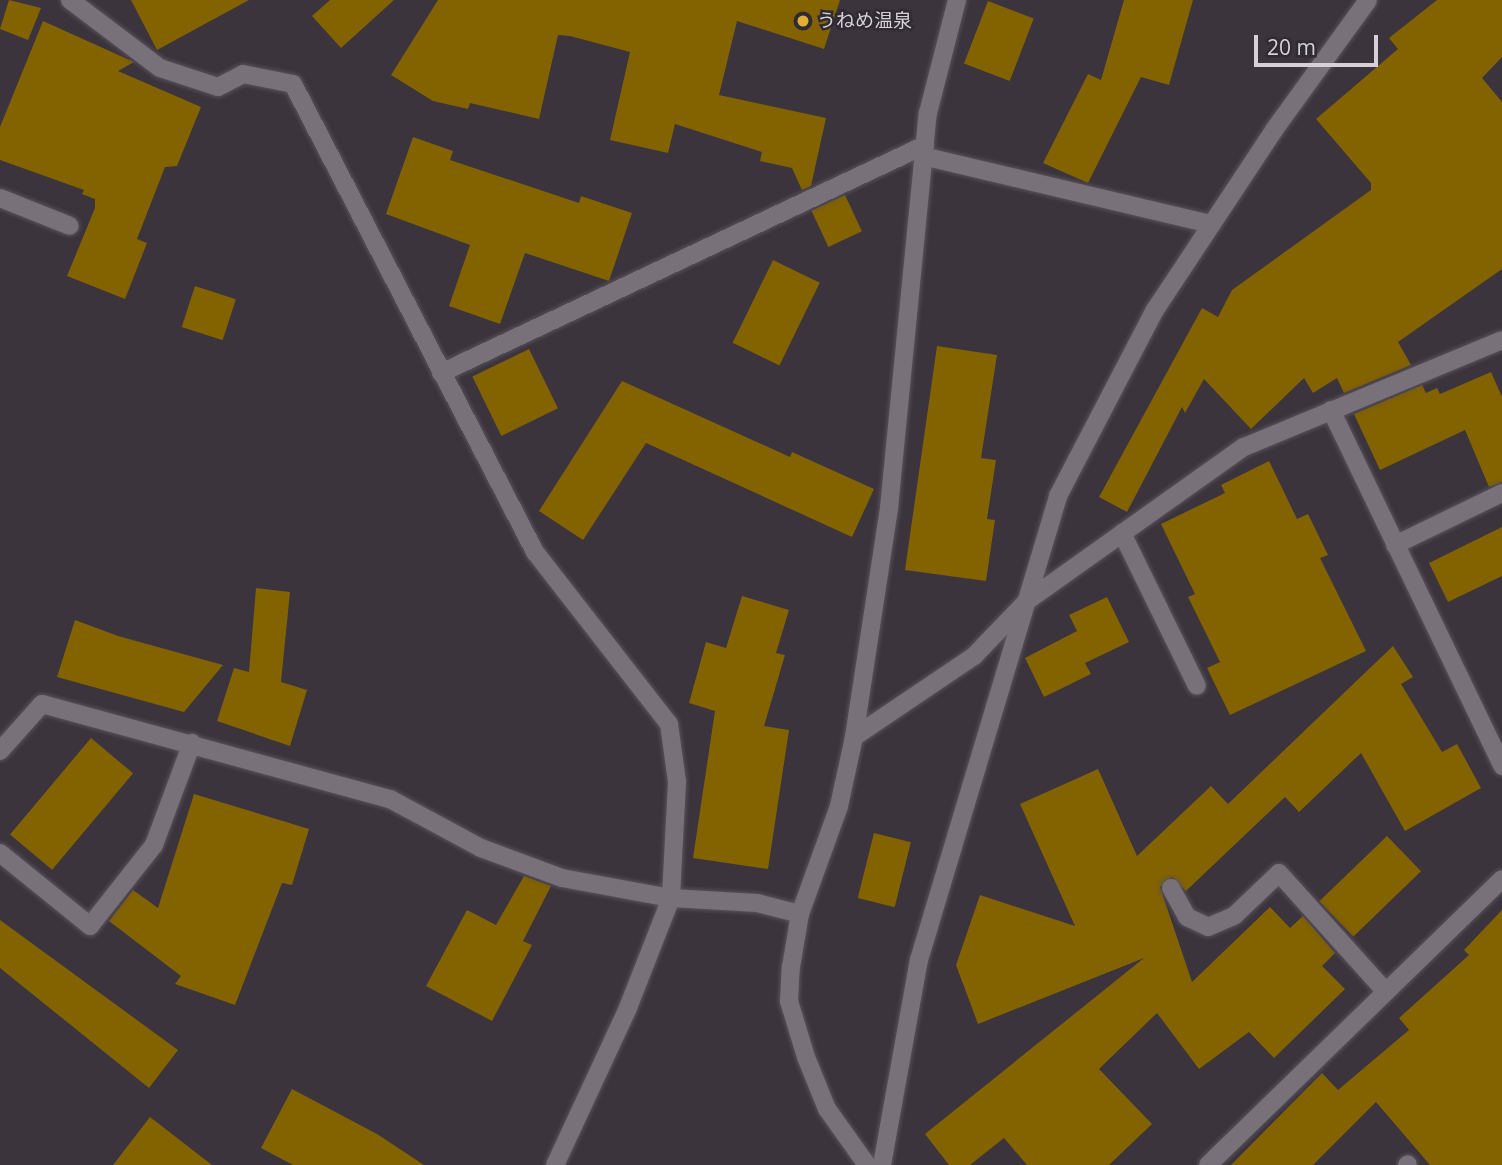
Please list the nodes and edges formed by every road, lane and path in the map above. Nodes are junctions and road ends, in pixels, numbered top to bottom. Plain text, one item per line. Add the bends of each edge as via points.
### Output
1 (69, 0) edge
2 (957, 0) edge
3 (1368, 0) edge
4 (924, 151) junction
5 (0, 198) edge
6 (1211, 224) junction
7 (70, 226) dead end
8 (1502, 340) edge
9 (441, 373) junction
10 (1331, 410) junction
11 (1502, 493) edge
12 (1122, 533) junction
13 (1395, 545) junction
14 (1027, 601) junction
15 (1197, 686) dead end
16 (854, 737) junction
17 (192, 743) junction
18 (0, 751) edge
19 (1502, 766) edge
20 (0, 853) edge
21 (1502, 879) edge
22 (1171, 888) dead end
23 (671, 898) junction
24 (800, 914) junction
25 (1386, 992) junction
26 (555, 1165) edge
27 (867, 1165) edge
28 (882, 1165) edge
29 (1208, 1165) edge

1 - 9 street via 160,68 218,87 243,74 293,84
2 - 4 street via 928,113
3 - 6 street
4 - 6 street
4 - 9 street
4 - 16 street via 889,508
5 - 7 street
6 - 14 street via 1155,310 1058,496
8 - 10 street
9 - 23 street via 536,552 669,724 677,782
10 - 12 street via 1244,447
10 - 13 street
11 - 13 street
12 - 14 street
12 - 15 street
13 - 19 street
14 - 16 street via 974,656
14 - 28 street via 919,960
16 - 24 street via 839,806
17 - 18 street via 42,704
17 - 20 street via 154,845 90,926
17 - 23 street via 390,799 481,848 562,878
21 - 25 street
22 - 25 street via 1187,917 1208,927 1234,916 1279,873
23 - 24 street via 757,903
23 - 26 street via 628,1008
24 - 27 street via 789,1001 827,1110
25 - 29 street

